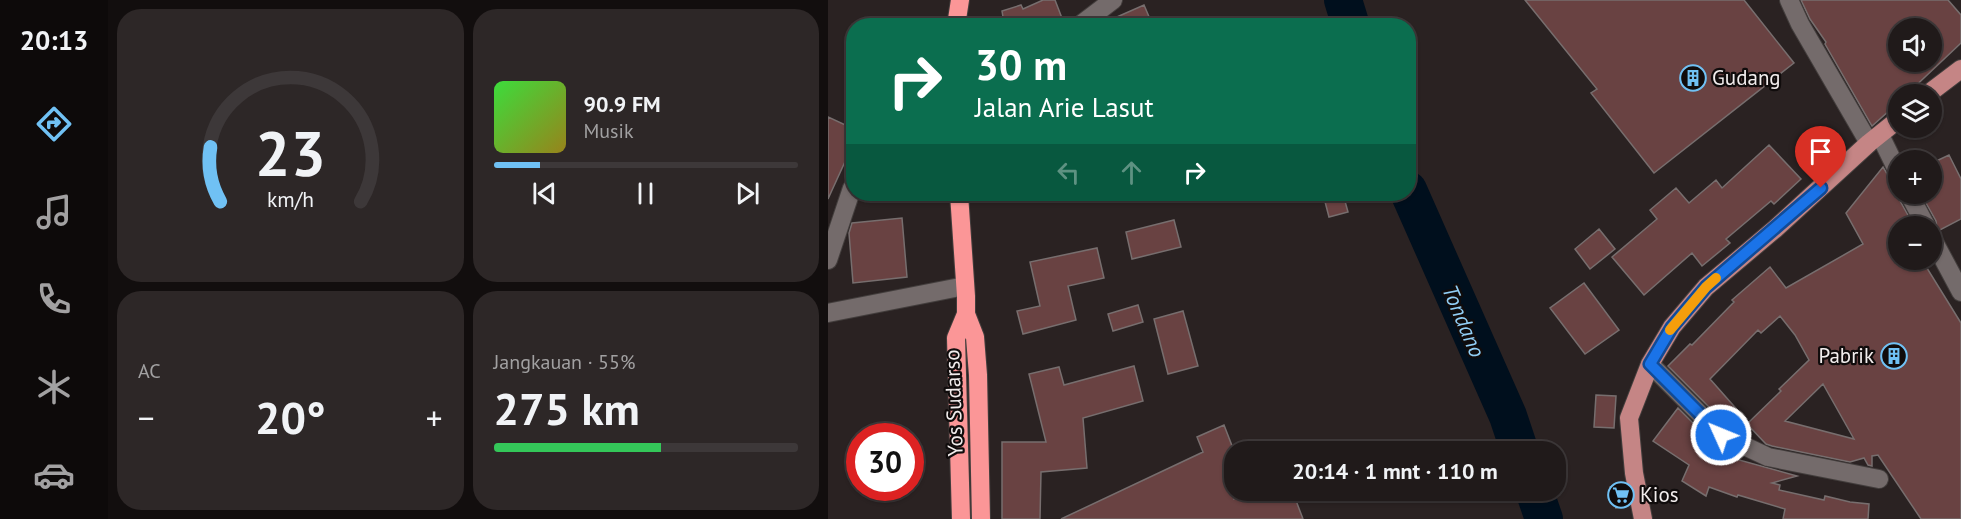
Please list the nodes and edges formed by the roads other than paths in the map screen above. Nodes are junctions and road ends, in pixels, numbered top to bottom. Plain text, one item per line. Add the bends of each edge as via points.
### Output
1 (960, 0) edge
2 (1113, 0) edge
3 (1789, 0) edge
4 (957, 18) edge
5 (1089, 18) edge
6 (1961, 69) edge
7 (1942, 84) edge
8 (1888, 128) edge
9 (1874, 139) junction
10 (1888, 159) edge
11 (848, 201) edge
12 (959, 201) edge
13 (1942, 257) edge
14 (828, 260) edge
15 (965, 286) junction
16 (1961, 292) edge
17 (828, 313) edge
18 (966, 314) junction
19 (1650, 364) junction
20 (1880, 479) dead end
21 (962, 519) edge
22 (981, 519) edge
23 (1643, 519) edge

1 - 4 highway
2 - 5 street
3 - 9 street via 1800,24
6 - 7 main road
8 - 9 main road
9 - 10 street
9 - 19 main road via 1706,287 1672,327
11 - 14 street
12 - 15 highway
13 - 16 street
15 - 17 street
15 - 18 highway
18 - 21 highway, Yos Sudarso via 956,338
18 - 22 highway, Yos Sudarso via 975,337 978,375
19 - 20 street via 1721,435 1768,457
19 - 23 main road via 1629,418

